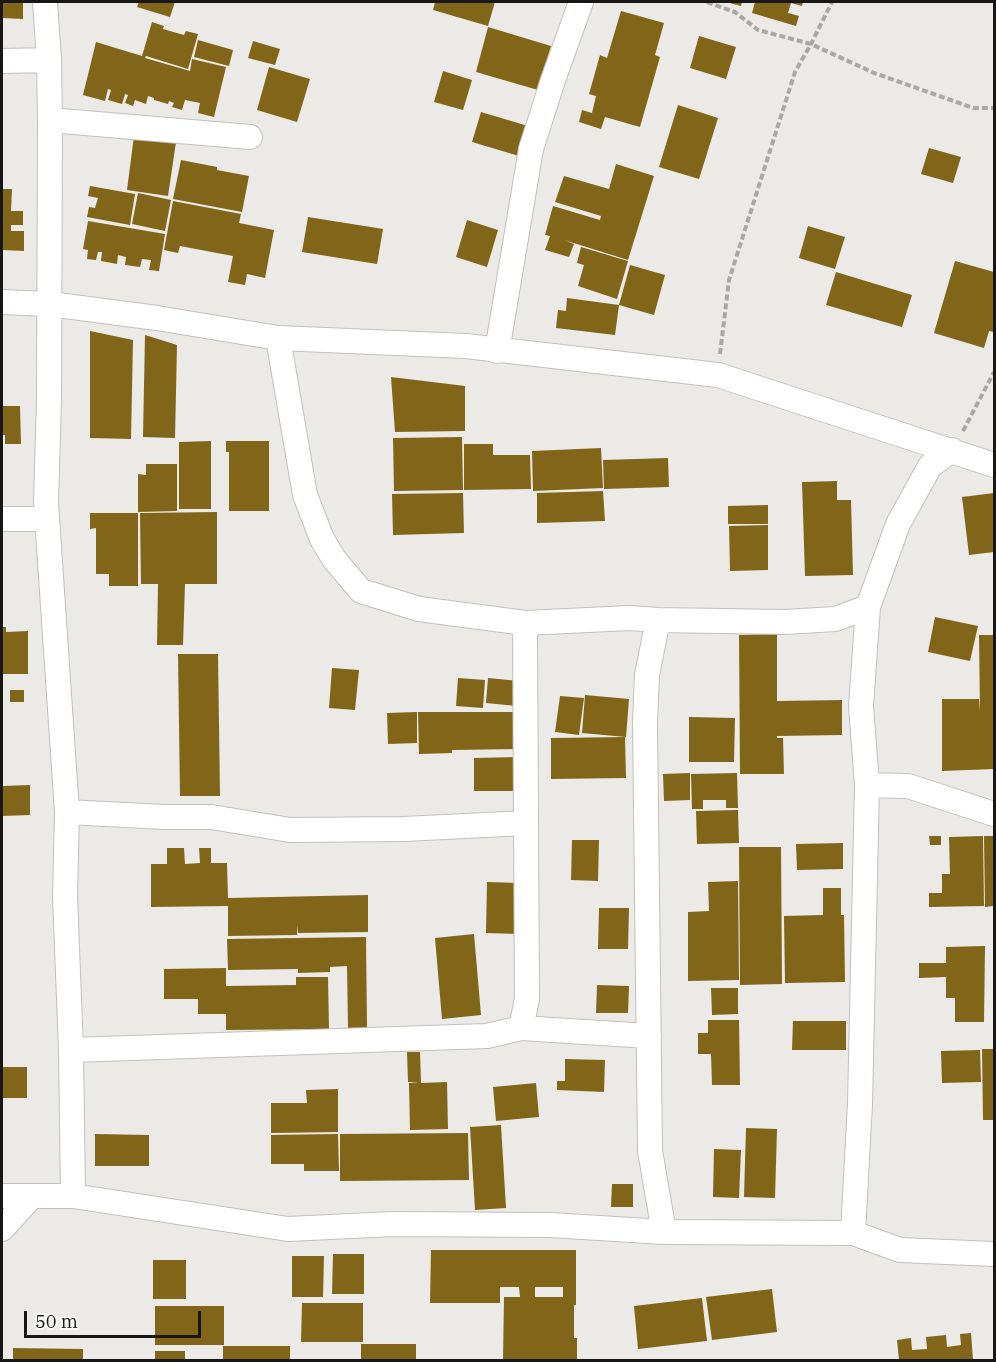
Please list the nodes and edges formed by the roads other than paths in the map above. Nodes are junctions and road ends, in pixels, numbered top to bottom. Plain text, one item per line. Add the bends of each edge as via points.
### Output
1 (45, 2) edge
2 (581, 2) edge
3 (49, 60) junction
4 (2, 61) edge
5 (50, 120) junction
6 (250, 138) dead end
7 (2, 302) edge
8 (50, 304) junction
9 (278, 338) junction
10 (497, 351) junction
11 (952, 450) junction
12 (994, 465) edge
13 (2, 519) edge
14 (47, 519) junction
15 (868, 607) junction
16 (658, 620) junction
17 (525, 623) junction
18 (867, 785) junction
19 (67, 812) junction
20 (994, 814) edge
21 (526, 823) junction
22 (521, 1028) junction
23 (649, 1036) junction
24 (71, 1050) junction
25 (2, 1196) edge
26 (32, 1196) junction
27 (73, 1196) junction
28 (2, 1230) edge
29 (664, 1232) junction
30 (852, 1233) junction
31 (994, 1254) edge

1 - 3 street
2 - 10 street via 531,148
3 - 4 street
3 - 5 street
5 - 6 street
5 - 8 street
7 - 8 street
8 - 9 street
8 - 14 street
9 - 10 street via 466,346
9 - 17 street via 305,495 321,539 361,591 419,609
10 - 11 street via 718,375
11 - 12 street
11 - 15 street via 930,466 904,514
13 - 14 street
14 - 19 street
15 - 16 street via 835,619
15 - 18 street via 861,706
16 - 17 street
16 - 23 street via 647,675 645,722
17 - 21 street
18 - 20 street via 908,786
18 - 30 street via 860,1104
19 - 21 street via 211,817 290,830
19 - 24 street via 65,896
21 - 22 street via 527,999
22 - 23 street
22 - 24 street via 487,1036
23 - 29 street via 650,1151
24 - 27 street
25 - 26 street
26 - 27 street
26 - 28 street
27 - 29 street via 288,1229 393,1224 550,1225
29 - 30 street
30 - 31 street via 900,1250

